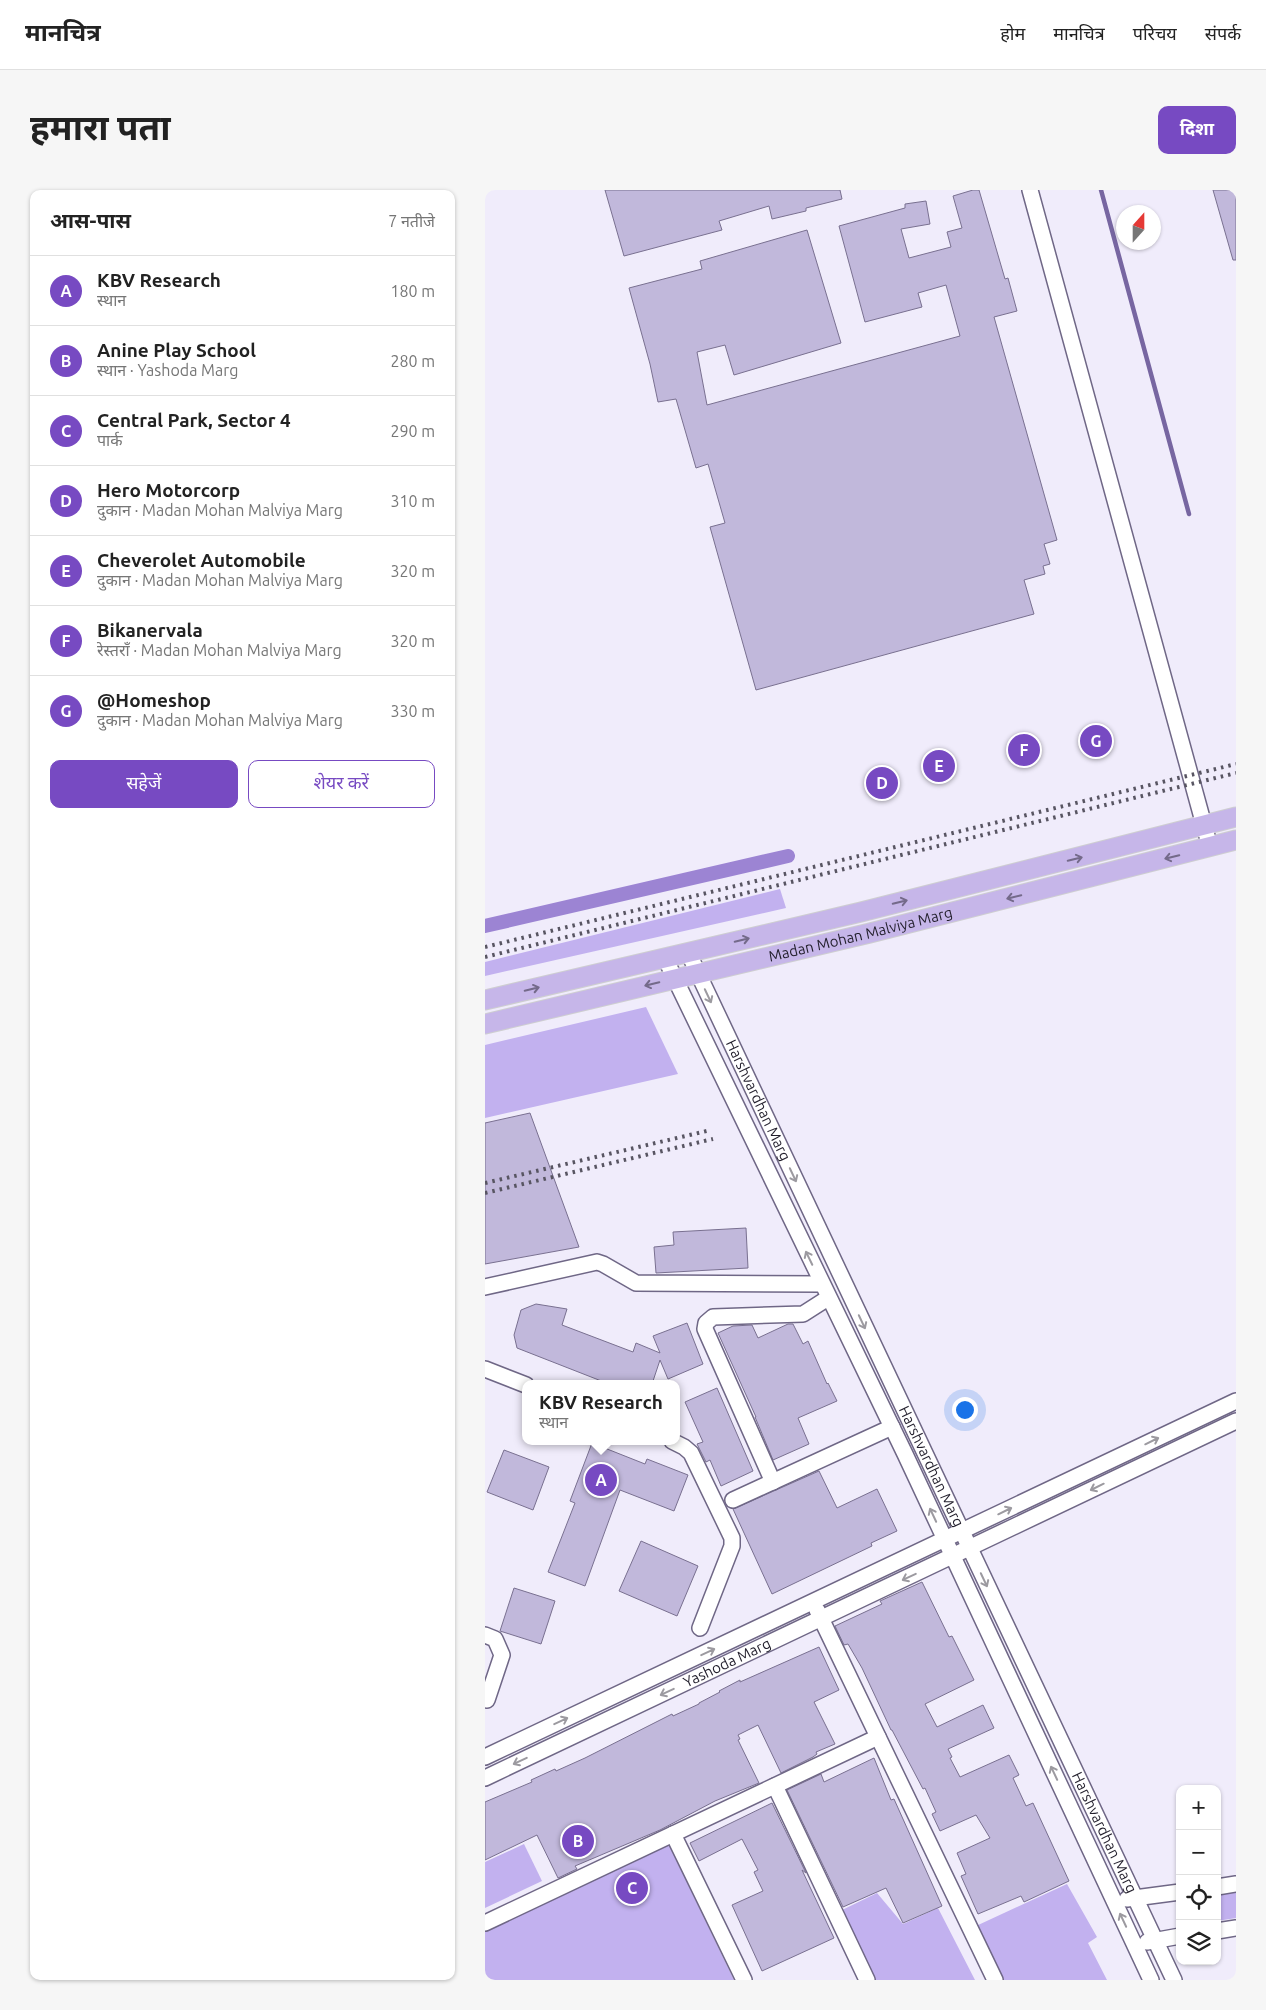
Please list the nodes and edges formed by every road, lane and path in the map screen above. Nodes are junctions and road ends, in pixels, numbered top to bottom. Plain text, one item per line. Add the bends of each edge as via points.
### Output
1 (1030, 190) edge
2 (1236, 817) edge
3 (1204, 826) junction
4 (1236, 840) edge
5 (1210, 847) junction
6 (688, 952) junction
7 (665, 958) junction
8 (698, 974) junction
9 (675, 979) junction
10 (485, 1000) edge
11 (485, 1024) edge
12 (485, 1287) edge
13 (825, 1291) junction
14 (485, 1370) edge
15 (522, 1384) edge
16 (1236, 1401) edge
17 (1236, 1421) edge
18 (892, 1427) junction
19 (680, 1444) edge
20 (773, 1482) junction
21 (733, 1500) dead end
22 (961, 1532) junction
23 (945, 1540) junction
24 (969, 1549) junction
25 (953, 1556) junction
26 (813, 1602) junction
27 (821, 1619) junction
28 (700, 1628) dead end
29 (485, 1635) edge
30 (487, 1700) dead end
31 (878, 1737) junction
32 (485, 1757) edge
33 (485, 1778) edge
34 (775, 1786) junction
35 (673, 1834) junction
36 (1236, 1884) edge
37 (1221, 1886) edge
38 (1176, 1893) edge
39 (1135, 1898) junction
40 (1114, 1901) junction
41 (485, 1923) edge
42 (1236, 1928) edge
43 (1221, 1930) edge
44 (1176, 1937) edge
45 (1156, 1940) junction
46 (1134, 1944) junction
47 (744, 1980) edge
48 (867, 1980) edge
49 (995, 1980) edge
50 (1151, 1980) edge
51 (1174, 1980) edge

1 - 3 street
2 - 3 main road, Madan Mohan Malviya Marg
3 - 5 street
6 -> 3 main road, Madan Mohan Malviya Marg
4 - 5 main road, Madan Mohan Malviya Marg
5 -> 8 main road, Madan Mohan Malviya Marg
6 - 7 main road, Madan Mohan Malviya Marg
6 - 8 street, Harshvardhan Marg
7 - 9 street, Harshvardhan Marg
10 -> 7 main road, Madan Mohan Malviya Marg
8 - 9 main road, Madan Mohan Malviya Marg
8 -> 22 street, Harshvardhan Marg
9 -> 11 main road, Madan Mohan Malviya Marg
13 -> 9 street, Harshvardhan Marg
12 - 13 street via 597,1262 636,1284
13 - 18 street, Harshvardhan Marg
13 - 20 street via 803,1314 713,1317 706,1323 705,1328
14 - 15 street
22 -> 16 street, Yashoda Marg
17 -> 24 street, Yashoda Marg
18 - 20 street
23 -> 18 street, Harshvardhan Marg
19 - 28 street via 691,1452 732,1538 732,1546
20 - 21 street
22 - 23 street, Yashoda Marg
22 - 24 street, Harshvardhan Marg
23 - 25 street, Harshvardhan Marg
23 - 26 street, Yashoda Marg
24 - 25 street, Yashoda Marg
24 -> 39 street, Harshvardhan Marg
25 -> 27 street, Yashoda Marg
40 -> 25 street, Harshvardhan Marg
26 - 27 street
32 -> 26 street, Yashoda Marg
27 - 31 street
27 -> 33 street, Yashoda Marg
29 - 30 street via 495,1639 502,1655
31 - 34 street
31 - 49 street
34 - 35 street
34 - 48 street
35 - 41 street
35 - 47 street
36 - 37 street
38 - 39 street
39 - 40 street
39 - 45 street, Harshvardhan Marg
46 -> 40 street, Harshvardhan Marg
42 - 43 street
44 - 45 street
45 - 46 street
45 - 51 street, Harshvardhan Marg
46 - 50 street, Harshvardhan Marg

